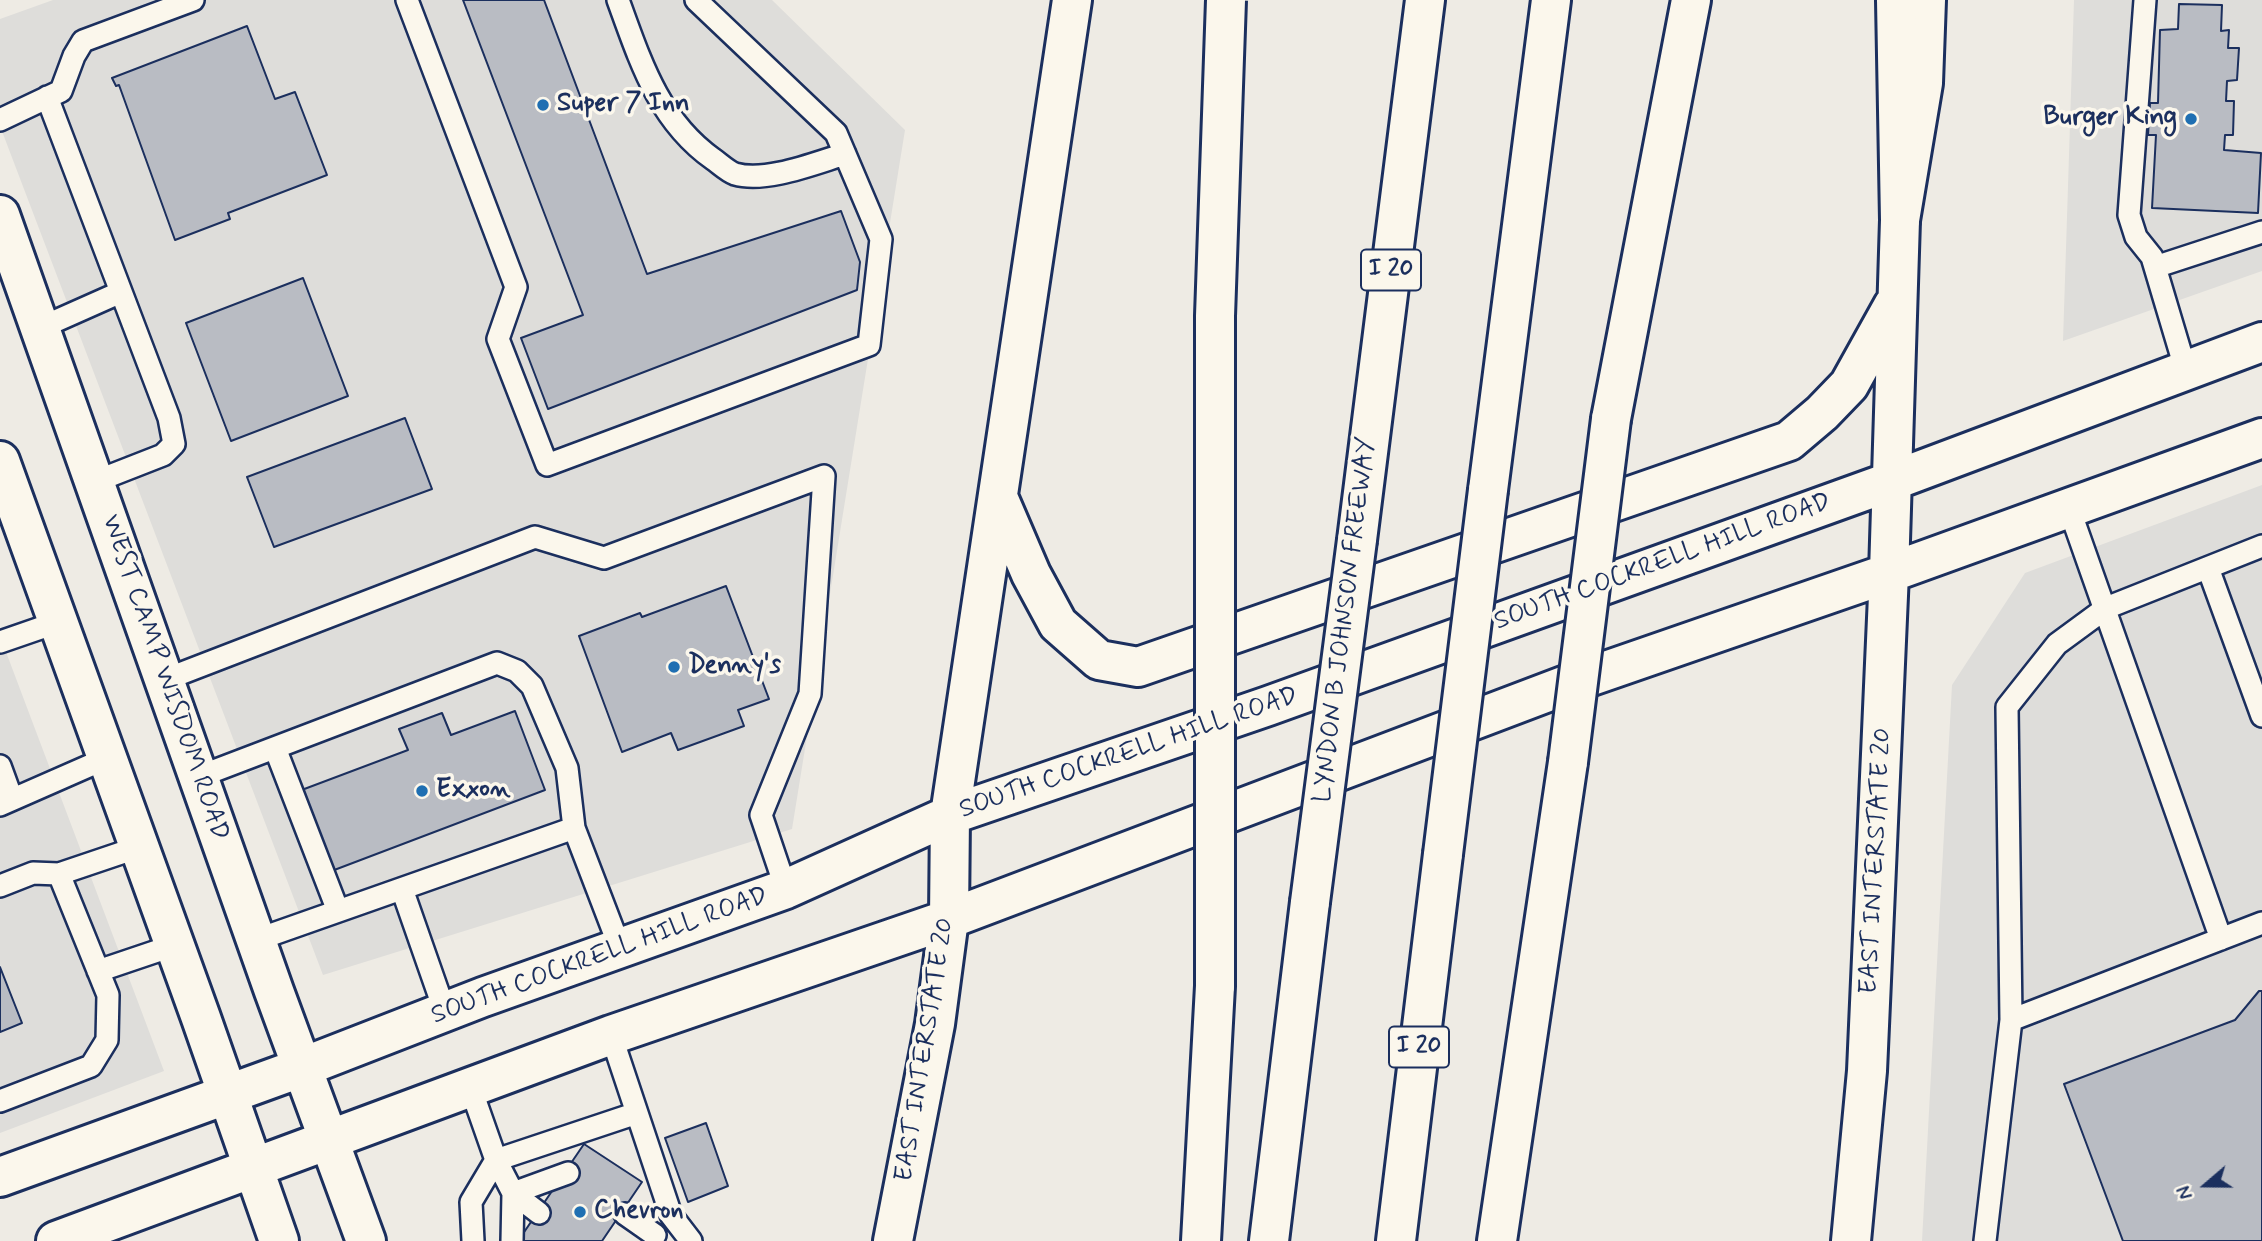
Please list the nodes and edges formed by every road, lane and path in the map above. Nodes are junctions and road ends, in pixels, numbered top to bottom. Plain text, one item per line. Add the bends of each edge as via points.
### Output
1 (192, 0) edge
2 (407, 0) edge
3 (618, 0) edge
4 (696, 0) edge
5 (1072, 0) edge
6 (1227, 0) edge
7 (1425, 0) edge
8 (1551, 0) edge
9 (1691, 0) edge
10 (1896, 0) edge
11 (1926, 0) edge
12 (2145, 0) edge
13 (47, 97) junction
14 (0, 120) edge
15 (845, 154) junction
16 (0, 215) edge
17 (1900, 220) junction
18 (2262, 232) edge
19 (2155, 267) junction
20 (121, 292) junction
21 (1898, 298) junction
22 (40, 328) junction
23 (2262, 342) edge
24 (2186, 371) junction
25 (2262, 438) edge
26 (0, 461) edge
27 (1892, 481) junction
28 (94, 482) junction
29 (998, 497) junction
30 (2069, 508) junction
31 (2262, 546) edge
32 (2208, 568) junction
33 (1889, 573) junction
34 (2106, 608) junction
35 (58, 622) junction
36 (0, 642) edge
37 (164, 680) junction
38 (2262, 716) edge
39 (275, 748) junction
40 (107, 758) junction
41 (0, 766) edge
42 (198, 777) junction
43 (6, 802) edge
44 (950, 816) junction
45 (574, 828) junction
46 (139, 847) junction
47 (59, 874) junction
48 (0, 886) edge
49 (402, 889) junction
50 (786, 889) junction
51 (338, 911) junction
52 (949, 919) junction
53 (2262, 923) edge
54 (2221, 939) junction
55 (256, 940) junction
56 (174, 945) junction
57 (620, 948) junction
58 (97, 971) junction
59 (445, 1012) junction
60 (2011, 1020) junction
61 (611, 1035) junction
62 (303, 1067) junction
63 (470, 1086) junction
64 (227, 1095) junction
65 (0, 1101) edge
66 (637, 1113) junction
67 (330, 1140) junction
68 (496, 1160) junction
69 (253, 1169) junction
70 (568, 1173) dead end
71 (0, 1177) edge
72 (513, 1193) junction
73 (539, 1213) dead end
74 (625, 1214) dead end
75 (671, 1215) junction
76 (653, 1238) edge
77 (56, 1241) edge
78 (279, 1241) edge
79 (366, 1241) edge
80 (473, 1241) edge
81 (512, 1241) edge
82 (691, 1241) edge
83 (893, 1241) edge
84 (1201, 1241) edge
85 (1269, 1241) edge
86 (1396, 1241) edge
87 (1497, 1241) edge
88 (1852, 1241) edge
89 (1985, 1241) edge

1 - 13 lane via 83,41 61,91
2 - 15 lane via 516,287 498,339 547,465 869,345 881,239
3 - 15 lane via 662,106 695,146 734,174 772,175
4 - 15 lane via 836,133
5 - 29 main road
6 - 84 main road, bridge via 1215,316 1215,986
7 - 85 main road, LYNDON B JOHNSON FREEWAY / I 20, bridge
8 - 86 main road, I 20, bridge
9 - 87 main road, bridge via 1611,419 1568,762
10 - 17 main road
11 - 17 main road via 1923,83
12 - 19 lane via 2129,215 2136,237
13 - 14 lane
13 - 20 lane
16 - 22 main road, WEST CAMP WISDOM ROAD
17 - 21 main road
18 - 19 lane
19 - 24 lane
20 - 22 lane
20 - 28 lane via 169,418 174,444 163,455
21 - 27 main road
21 - 29 main road via 1849,385 1789,441 1138,667 1099,660 1058,624
22 - 28 main road, WEST CAMP WISDOM ROAD
23 - 24 main road, SOUTH COCKRELL HILL ROAD
24 - 27 main road, SOUTH COCKRELL HILL ROAD
25 - 30 main road
26 - 35 main road
27 - 33 main road, EAST INTERSTATE 20
27 - 44 main road, SOUTH COCKRELL HILL ROAD
28 - 37 main road, WEST CAMP WISDOM ROAD
29 - 44 main road
30 - 33 main road
30 - 34 lane
31 - 32 lane
32 - 34 lane
32 - 38 lane
33 - 52 main road via 1574,682
33 - 88 main road, EAST INTERSTATE 20 via 1867,1079
34 - 54 lane
34 - 60 lane via 2057,645 2007,708
35 - 36 lane
35 - 40 main road
37 - 42 main road, WEST CAMP WISDOM ROAD
37 - 50 lane via 534,537 604,558 824,476 810,694 761,815
39 - 42 lane
39 - 45 lane via 497,663 517,671 532,686 567,768
39 - 51 lane
40 - 43 lane
40 - 46 main road
41 - 43 lane
42 - 55 main road, WEST CAMP WISDOM ROAD
44 - 50 main road, SOUTH COCKRELL HILL ROAD
44 - 52 main road, EAST INTERSTATE 20
45 - 49 lane
45 - 57 lane
46 - 47 lane
46 - 56 main road
47 - 48 lane via 33,873
47 - 58 lane
49 - 51 lane
49 - 59 lane
50 - 57 main road, SOUTH COCKRELL HILL ROAD
51 - 55 lane
52 - 61 main road
52 - 83 main road, EAST INTERSTATE 20 via 935,1024
53 - 54 lane
54 - 60 lane
55 - 62 main road, WEST CAMP WISDOM ROAD
56 - 58 lane
56 - 64 main road
57 - 59 main road, SOUTH COCKRELL HILL ROAD
58 - 65 lane via 108,995 107,1040 91,1066
59 - 62 main road, SOUTH COCKRELL HILL ROAD
60 - 89 lane
61 - 63 main road
61 - 66 lane
62 - 64 main road, SOUTH COCKRELL HILL ROAD
62 - 67 main road, WEST CAMP WISDOM ROAD
63 - 67 main road
63 - 68 lane
64 - 69 main road
64 - 71 main road, SOUTH COCKRELL HILL ROAD
66 - 68 lane
66 - 75 lane
67 - 69 main road
67 - 79 main road, WEST CAMP WISDOM ROAD
68 - 72 lane
68 - 80 lane via 471,1202
69 - 77 main road
69 - 78 main road
70 - 72 lane
72 - 73 lane
72 - 81 lane
74 - 76 lane
75 - 76 lane
75 - 82 lane

